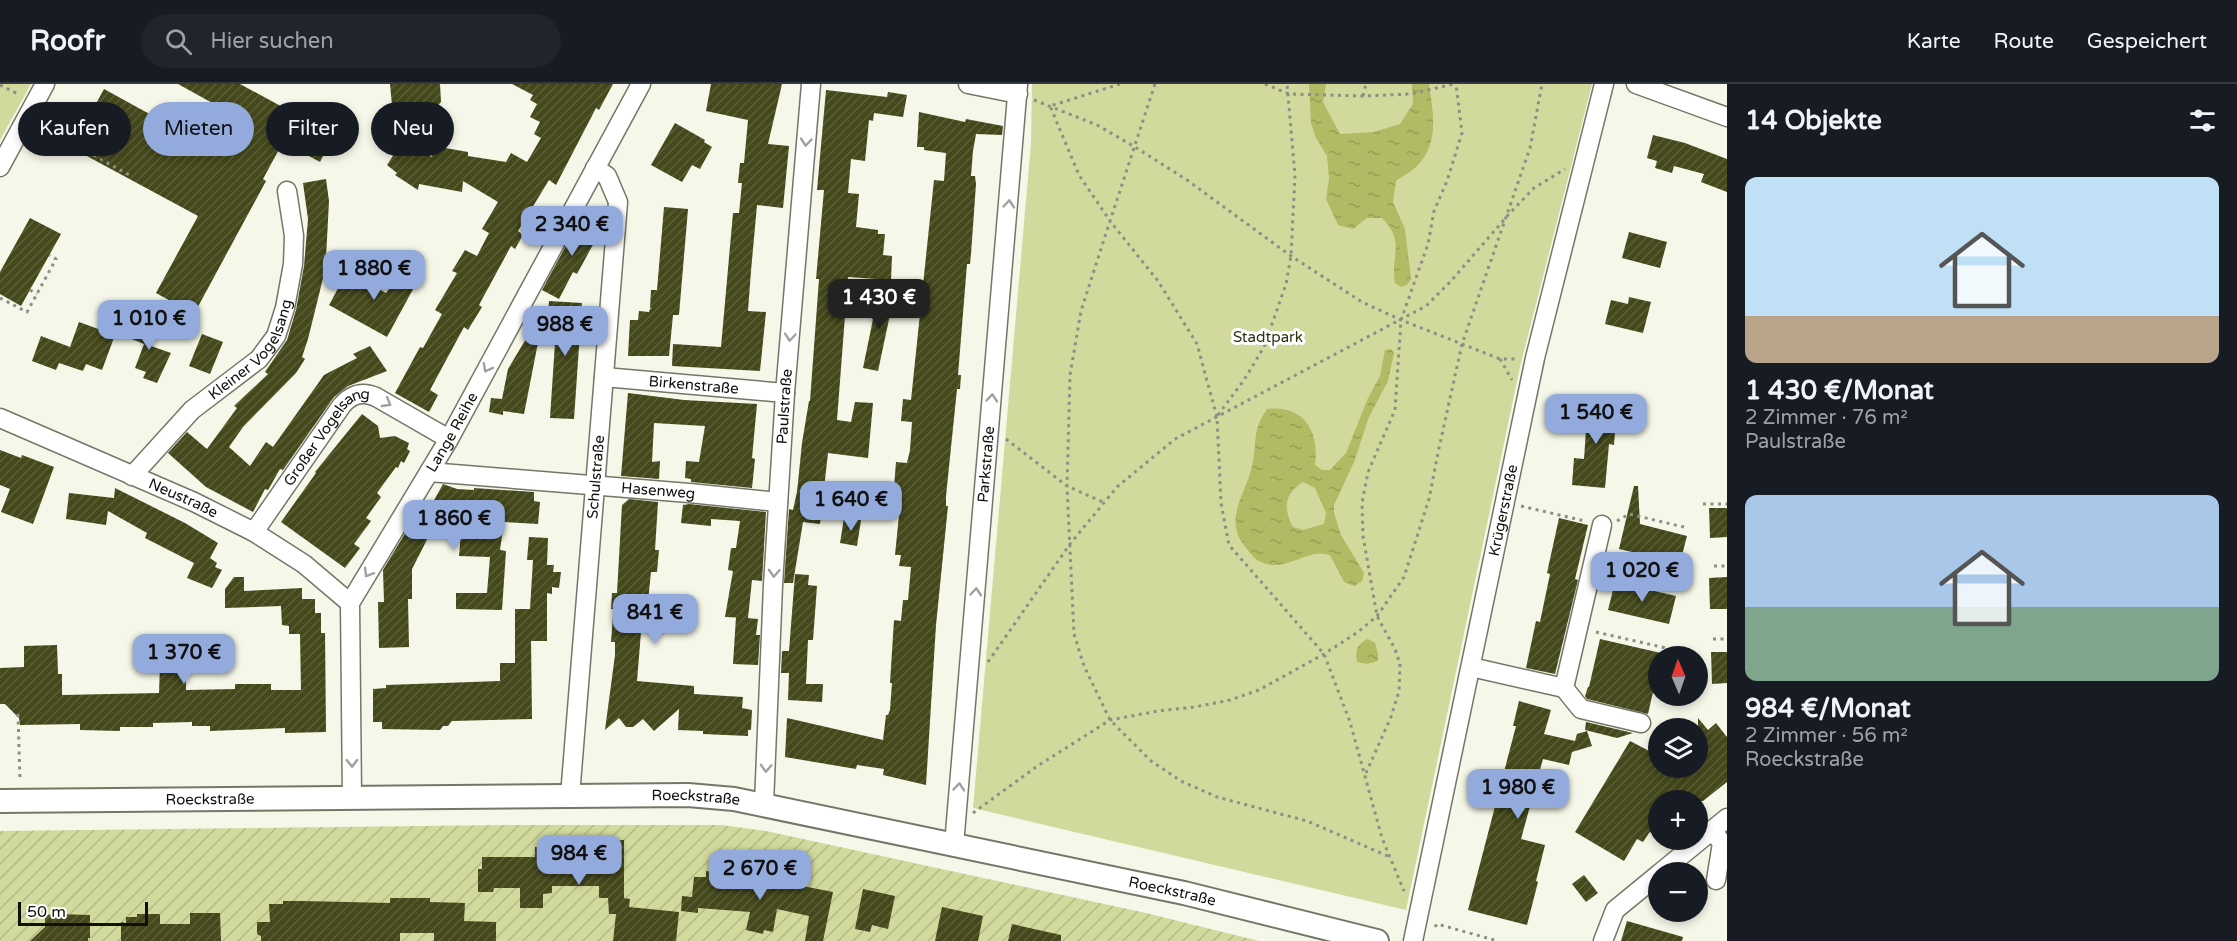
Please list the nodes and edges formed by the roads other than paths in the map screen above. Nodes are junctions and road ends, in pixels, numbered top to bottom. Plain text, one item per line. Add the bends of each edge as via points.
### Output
1 (45, 84) edge
2 (641, 84) edge
3 (811, 84) edge
4 (968, 84) edge
5 (1604, 84) edge
6 (1635, 84) edge
7 (1018, 89) edge
8 (1727, 117) edge
9 (0, 166) edge
10 (595, 168) junction
11 (287, 191) dead end
12 (604, 377) junction
13 (785, 393) junction
14 (0, 418) edge
15 (449, 439) junction
16 (429, 472) junction
17 (132, 476) junction
18 (595, 487) junction
19 (778, 502) junction
20 (1602, 525) dead end
21 (254, 532) junction
22 (350, 603) junction
23 (1471, 667) junction
24 (1564, 688) junction
25 (1641, 723) dead end
26 (570, 796) junction
27 (352, 798) junction
28 (0, 801) edge
29 (764, 804) junction
30 (1727, 818) edge
31 (1712, 830) junction
32 (954, 845) junction
33 (1673, 862) edge
34 (1716, 880) dead end
35 (1648, 882) edge
36 (1377, 941) edge
37 (1413, 941) edge
38 (1604, 941) edge

1 - 9 street
2 - 10 street, Lange Reihe
3 -> 13 street, Paulstraße
4 - 7 street
5 - 23 street, Krügerstraße via 1535,358
6 - 8 street
32 -> 7 street, Parkstraße
10 - 12 street, Schulstraße via 607,176 618,202
10 -> 15 street, Lange Reihe
11 - 17 street, Kleiner Vogelsang via 294,236 293,264 285,308 270,348 192,410
12 - 13 street, Birkenstraße
12 - 18 street, Schulstraße
13 - 19 street, Paulstraße
14 - 17 street, Neustraße
15 - 16 street, Lange Reihe
21 -> 15 street, Großer Vogelsang via 342,405 356,394 376,397
16 - 18 street, Hasenweg
16 -> 22 street, Lange Reihe
17 - 21 street, Neustraße
18 - 19 street, Hasenweg
18 - 26 street, Schulstraße
19 -> 29 street, Paulstraße
20 - 24 street
21 - 22 street, Neustraße via 304,564
22 -> 27 street
23 - 24 street
23 - 37 street, Krügerstraße
24 - 25 street via 1581,709
26 - 27 main road, Roeckstraße
26 - 29 main road, Roeckstraße via 688,795
27 - 28 main road, Roeckstraße
29 - 32 main road, Roeckstraße
30 - 31 street
31 - 33 street
31 - 34 street via 1722,843
32 - 36 main road, Roeckstraße via 1184,894
35 - 38 street via 1615,910

